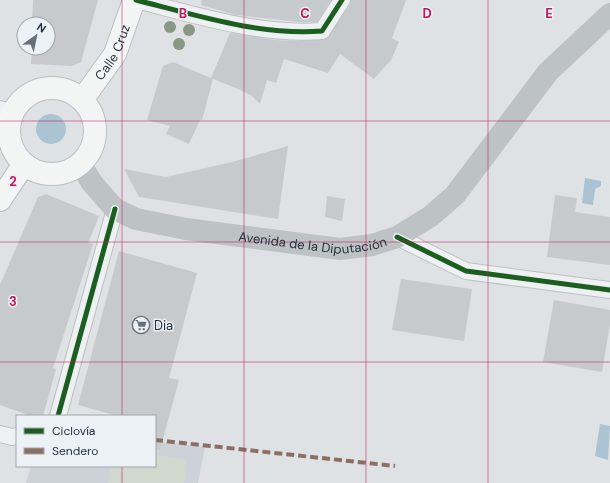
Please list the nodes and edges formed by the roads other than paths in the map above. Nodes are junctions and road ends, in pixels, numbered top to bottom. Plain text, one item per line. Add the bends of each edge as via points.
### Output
1 (135, 0) edge
2 (342, 0) edge
3 (610, 14) edge
4 (82, 100) junction
5 (6, 111) edge
6 (80, 163) junction
7 (24, 164) junction
8 (0, 200) edge
9 (115, 209) junction
10 (397, 237) junction
11 (610, 290) edge
12 (58, 415) edge
13 (0, 434) edge
14 (16, 436) edge

1 - 2 street via 229,23 296,33 322,31
1 - 4 main road, Calle Cruz via 114,54
3 - 10 main road via 548,72 455,195 430,216
4 - 5 main road via 61,88 46,87 32,92
4 - 6 main road via 94,117 96,132 93,146
5 - 7 main road via 10,141 15,154
6 - 7 main road via 63,173 50,174 36,171
6 - 9 main road, Avenida de la Diputación via 92,183
7 - 8 main road
9 - 10 main road, Avenida de la Diputación via 136,220 186,229 340,249 372,245
9 - 12 street
10 - 11 street, Avenida de la Diputación via 466,270
13 - 14 street

